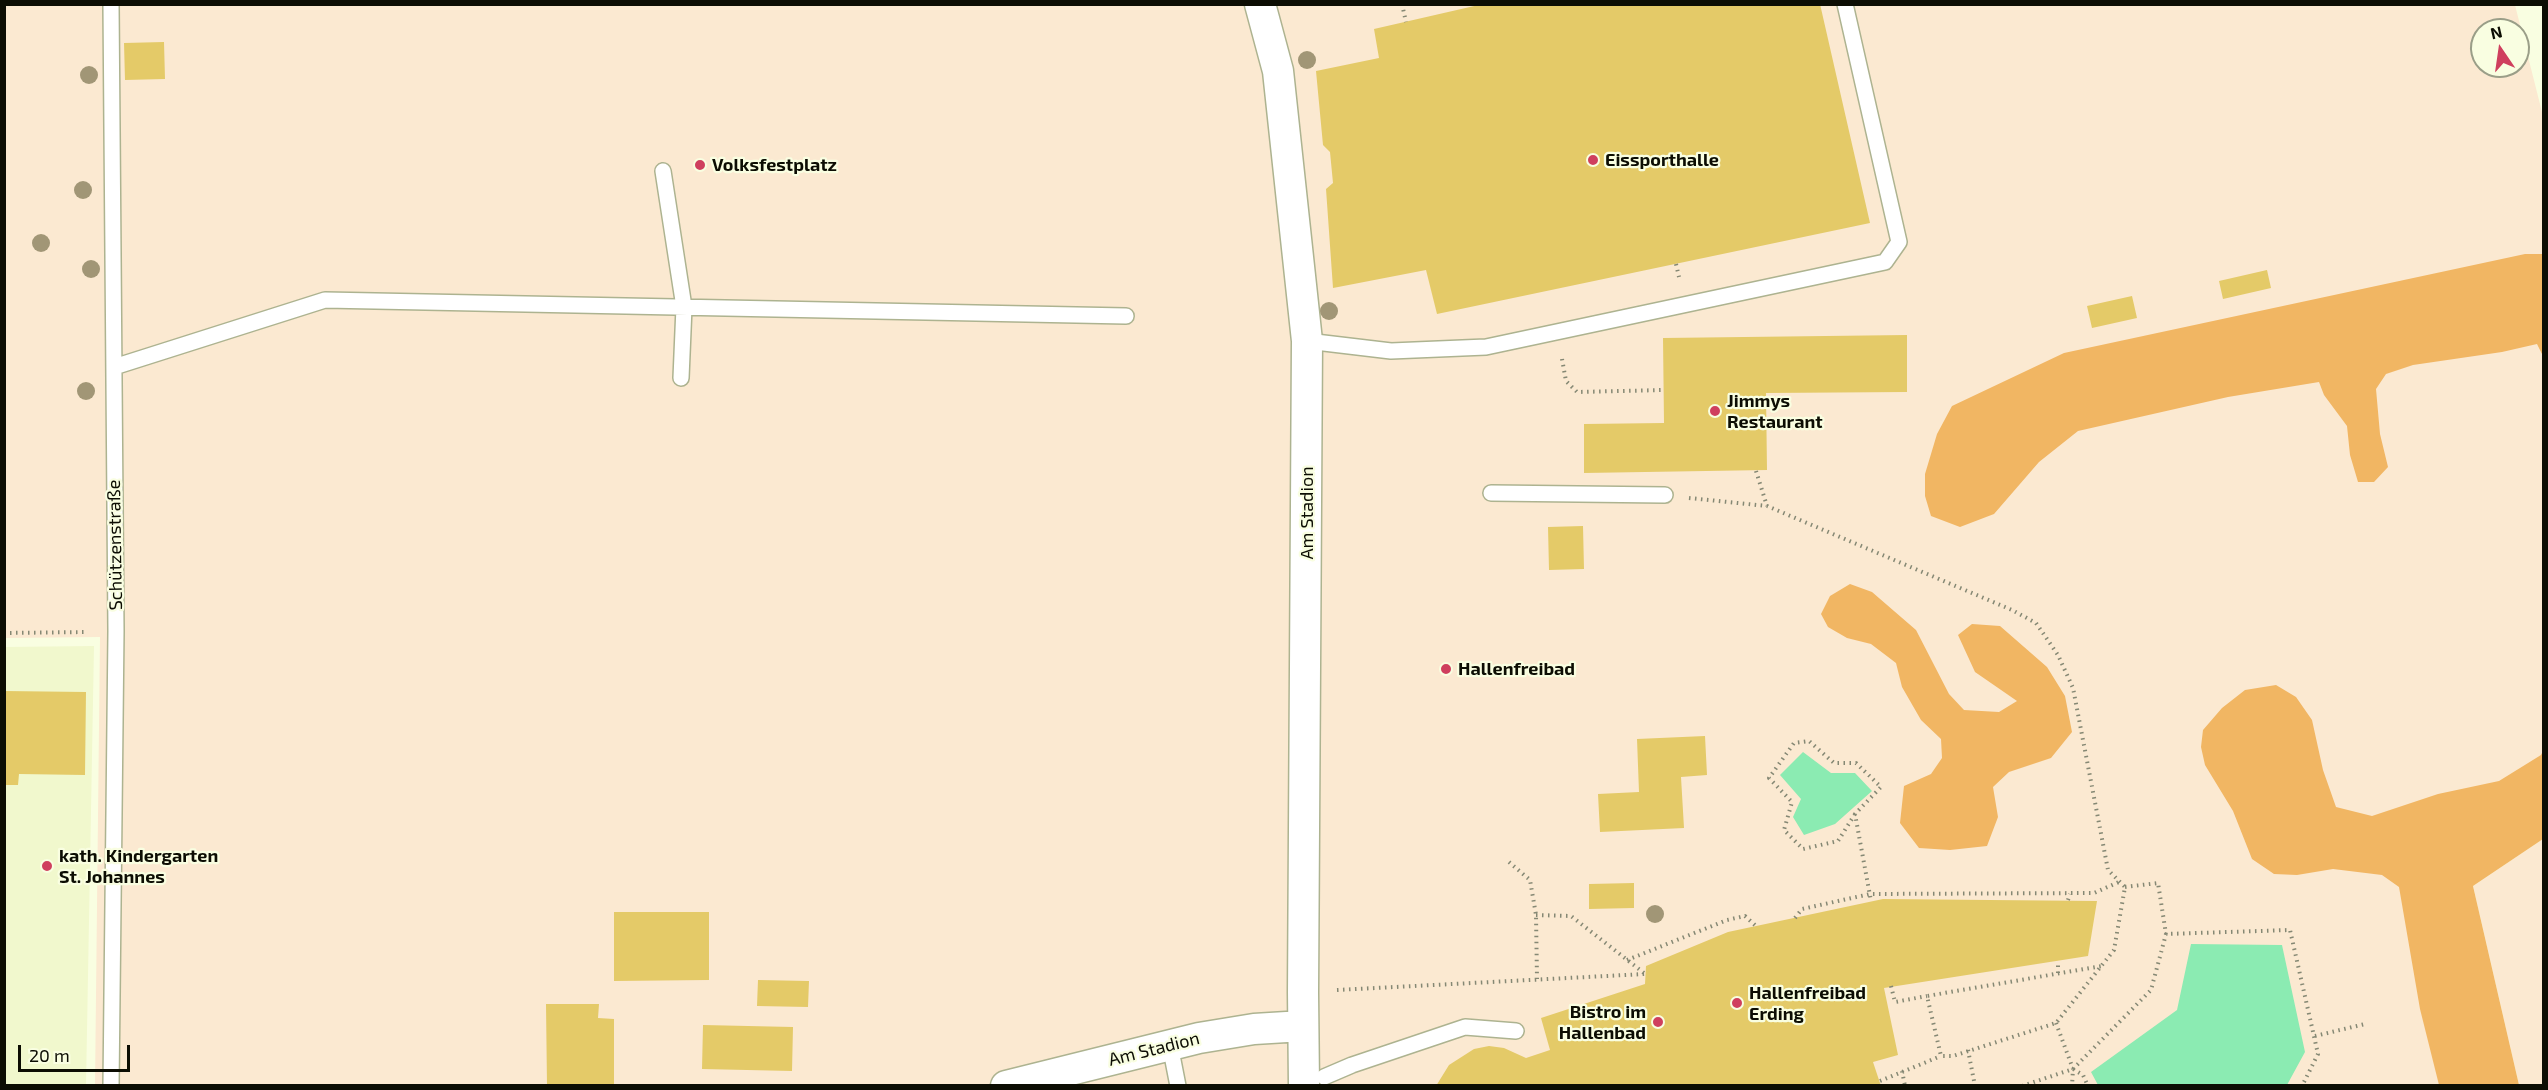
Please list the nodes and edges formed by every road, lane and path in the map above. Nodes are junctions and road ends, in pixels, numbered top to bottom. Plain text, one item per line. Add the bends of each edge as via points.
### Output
1 (111, 4) edge
2 (1260, 4) edge
3 (1402, 4) edge
4 (1845, 4) edge
5 (1406, 22) dead end
6 (663, 171) dead end
7 (1676, 264) dead end
8 (1680, 280) dead end
9 (684, 307) junction
10 (1126, 316) dead end
11 (1557, 332) junction
12 (1307, 341) junction
13 (114, 367) junction
14 (681, 378) dead end
15 (1664, 390) dead end
16 (1756, 471) dead end
17 (1491, 493) dead end
18 (1665, 495) joint
19 (1767, 506) junction
20 (116, 632) junction
21 (4, 633) edge
22 (1855, 814) junction
23 (1509, 862) dead end
24 (2119, 882) junction
25 (2124, 887) junction
26 (1870, 894) junction
27 (2070, 894) junction
28 (2068, 900) dead end
29 (1871, 901) dead end
30 (1536, 915) junction
31 (1795, 918) dead end
32 (1756, 926) dead end
33 (2166, 934) junction
34 (1627, 960) junction
35 (2058, 961) dead end
36 (2102, 966) junction
37 (2058, 973) junction
38 (1538, 979) junction
39 (1891, 986) dead end
40 (1303, 992) junction
41 (1927, 996) junction
42 (2056, 1023) junction
43 (2365, 1024) dead end
44 (1303, 1026) junction
45 (1516, 1030) dead end
46 (2315, 1036) junction
47 (1170, 1045) junction
48 (1968, 1050) junction
49 (1941, 1056) junction
50 (2073, 1069) junction
51 (1902, 1071) junction
52 (1880, 1081) dead end
53 (1318, 1083) edge
54 (111, 1086) edge
55 (1006, 1086) edge
56 (1178, 1086) edge
57 (1905, 1086) edge
58 (1975, 1086) edge
59 (2022, 1086) edge
60 (2072, 1086) edge
61 (2088, 1086) edge
62 (2302, 1086) edge

1 - 13 lane, Schützenstraße
2 - 12 street, Am Stadion via 1278,71
3 - 5 path
4 - 11 lane via 1899,242 1885,262
6 - 9 lane
7 - 8 path
9 - 10 lane
9 - 13 lane via 325,300
9 - 14 lane
11 - 12 lane via 1486,347 1392,351
11 - 15 path via 1566,381 1578,392
12 - 40 street, Am Stadion
13 - 20 lane, Schützenstraße
16 - 19 path
17 - 18 lane
18 - 19 path
19 - 24 path via 2036,623 2058,655 2073,688 2108,870
20 - 21 path
20 - 54 lane, Schützenstraße
22 - 22 path via 1881,788 1856,764 1834,763 1809,741 1794,743 1769,778 1792,802 1784,830 1803,849 1838,841
22 - 26 path
23 - 30 path via 1530,880
24 - 25 path
24 - 27 path via 2094,893
25 - 33 path via 2158,883
25 - 36 path via 2114,951
26 - 27 path
26 - 29 path
26 - 31 path via 1802,909
27 - 28 path
30 - 34 path via 1572,916
30 - 38 path
32 - 34 path via 1745,916 1727,920
33 - 46 path via 2290,930
33 - 50 path via 2151,990
34 - 38 path via 1645,974
35 - 37 path
36 - 37 path
36 - 42 path
37 - 41 path
38 - 40 path
39 - 41 path via 1895,1002
40 - 44 street, Am Stadion
41 - 49 path
42 - 48 path
42 - 50 path
43 - 46 path
44 - 47 street, Am Stadion via 1254,1029
44 - 53 street, Am Stadion
45 - 53 lane via 1465,1027 1352,1065
46 - 62 path via 2319,1054
47 - 55 street, Am Stadion
47 - 56 lane
48 - 49 path
48 - 58 path
49 - 51 path
50 - 59 path
50 - 60 path
50 - 61 path via 2083,1074
51 - 52 path
51 - 57 path

